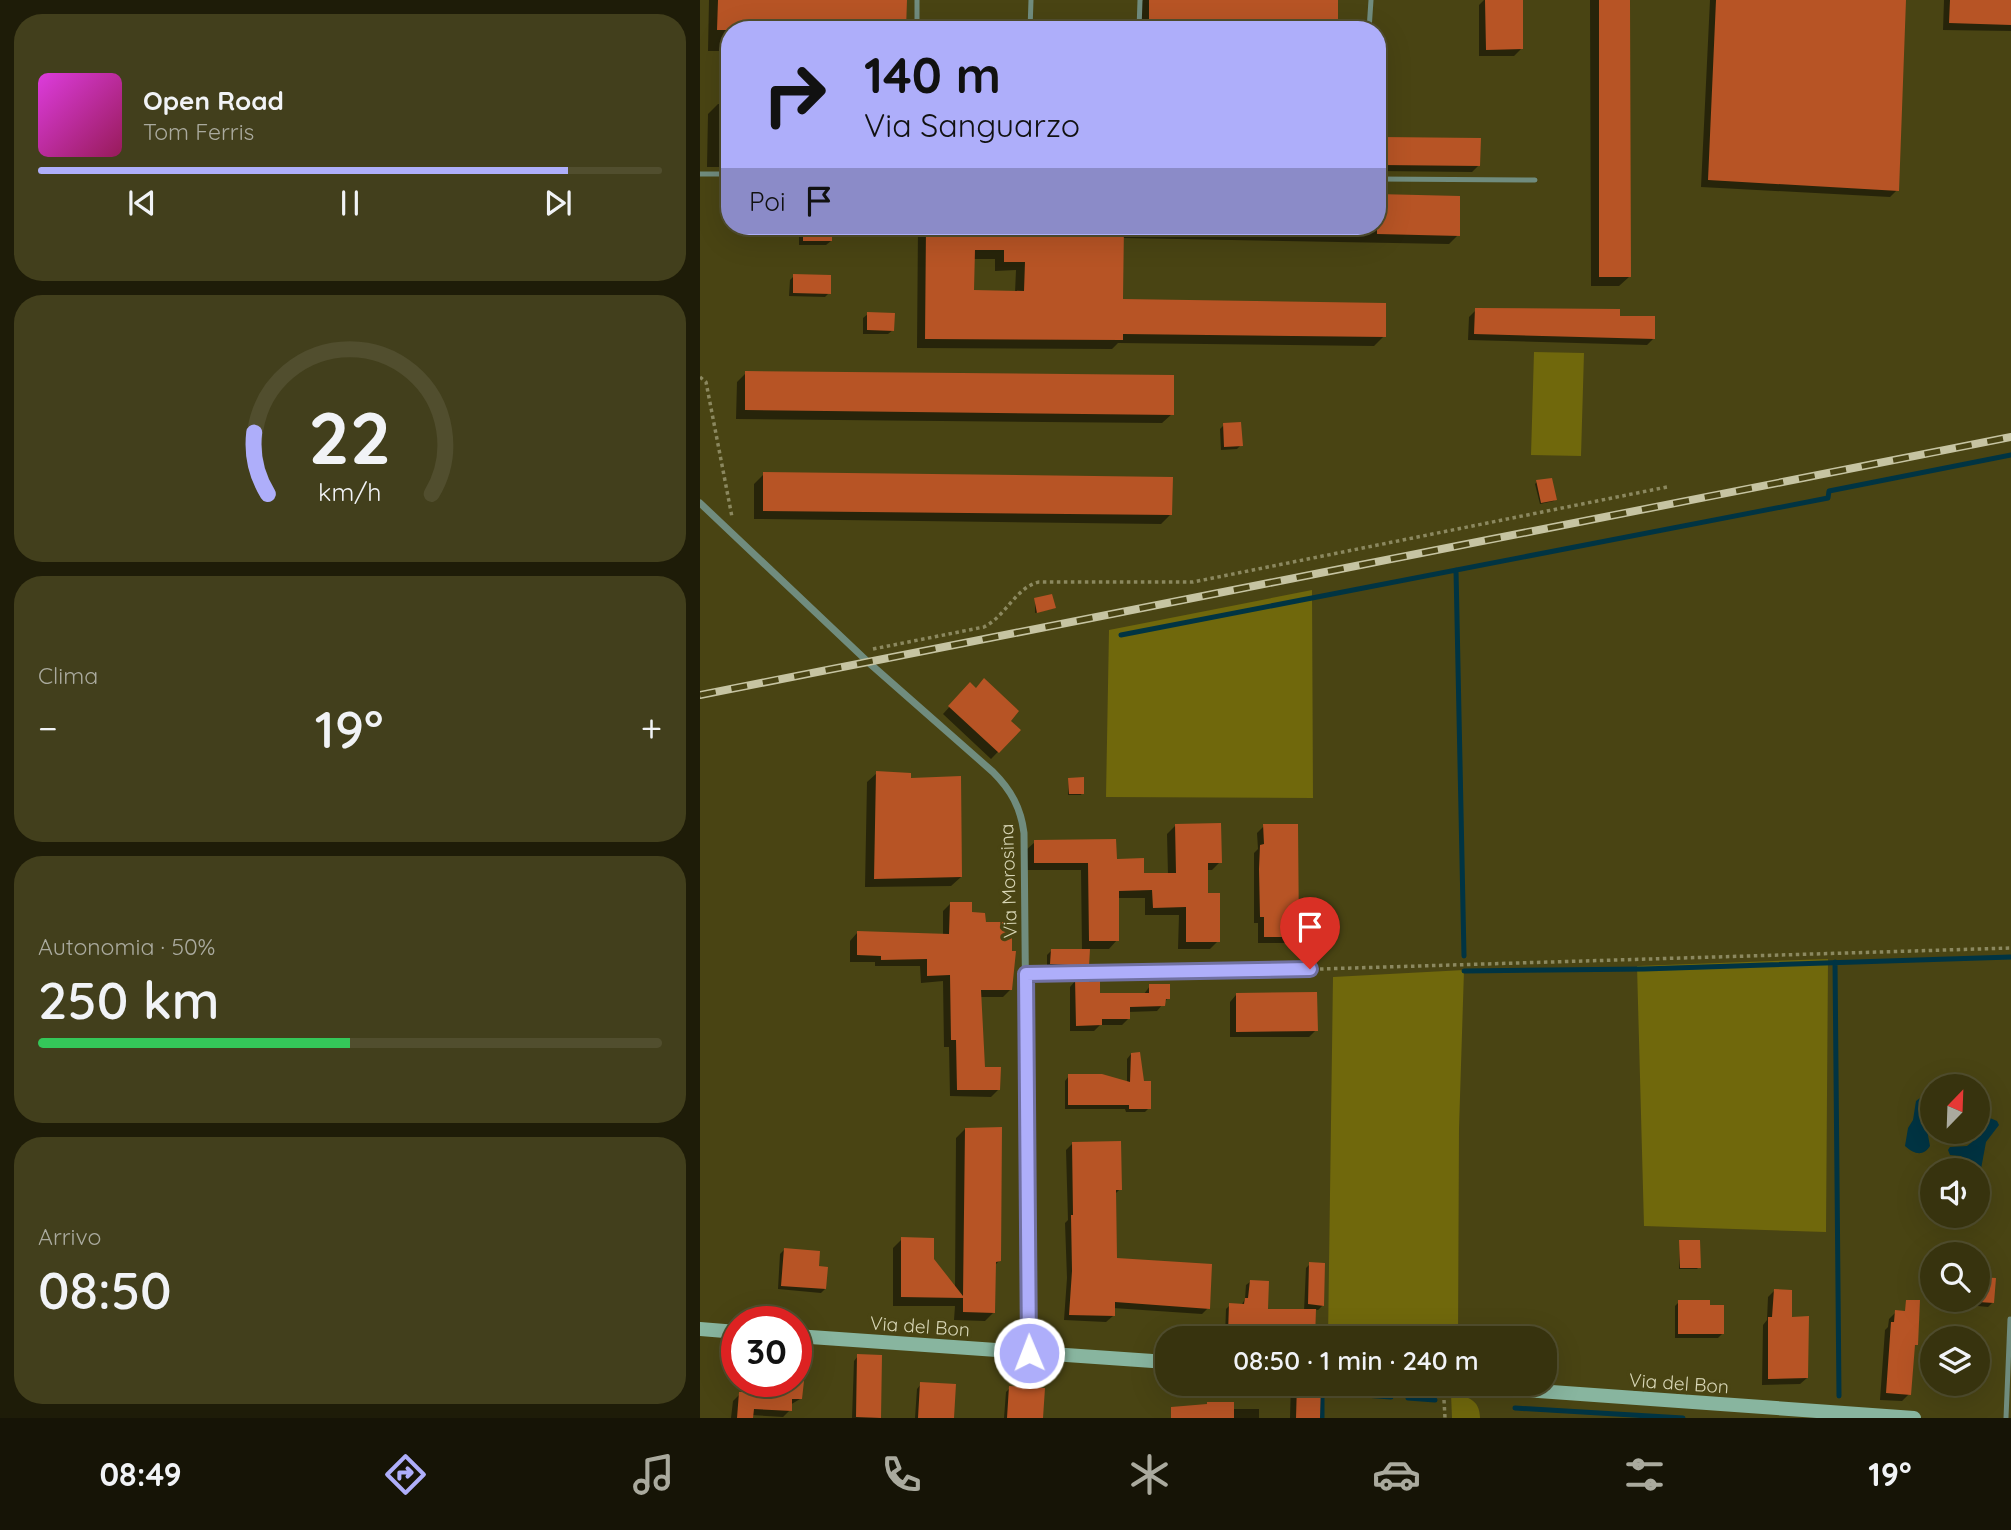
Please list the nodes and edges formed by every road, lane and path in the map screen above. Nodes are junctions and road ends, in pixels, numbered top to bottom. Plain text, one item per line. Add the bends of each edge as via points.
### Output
1 (917, 0) edge
2 (1031, 0) edge
3 (1140, 0) edge
4 (1371, 0) edge
5 (917, 21) edge
6 (1031, 21) edge
7 (1139, 21) edge
8 (1370, 21) edge
9 (700, 174) edge
10 (721, 174) edge
11 (1386, 179) edge
12 (1535, 180) dead end
13 (700, 377) edge
14 (1667, 487) dead end
15 (700, 503) edge
16 (737, 537) junction
17 (857, 652) junction
18 (2011, 948) edge
19 (1310, 969) joint
20 (1026, 974) junction
21 (2010, 1319) edge
22 (700, 1329) edge
23 (721, 1331) edge
24 (812, 1337) edge
25 (1029, 1353) junction
26 (1155, 1361) edge
27 (1557, 1392) edge
28 (1914, 1418) edge
29 (2006, 1418) edge

1 - 5 lane
2 - 6 lane
3 - 7 lane
4 - 8 lane
9 - 10 lane
11 - 12 lane
13 - 16 path via 706,382
14 - 17 path via 1193,582 1031,584 984,627
15 - 16 street, Via Morosina
16 - 17 street, Via Morosina
17 - 20 street, Via Morosina via 993,772 1016,800 1024,833
18 - 19 path
19 - 20 street
20 - 25 street, Via Morosina
21 - 29 lane
22 - 23 street
24 - 25 street, Via del Bon
25 - 26 street, Via del Bon
27 - 28 street, Via del Bon

